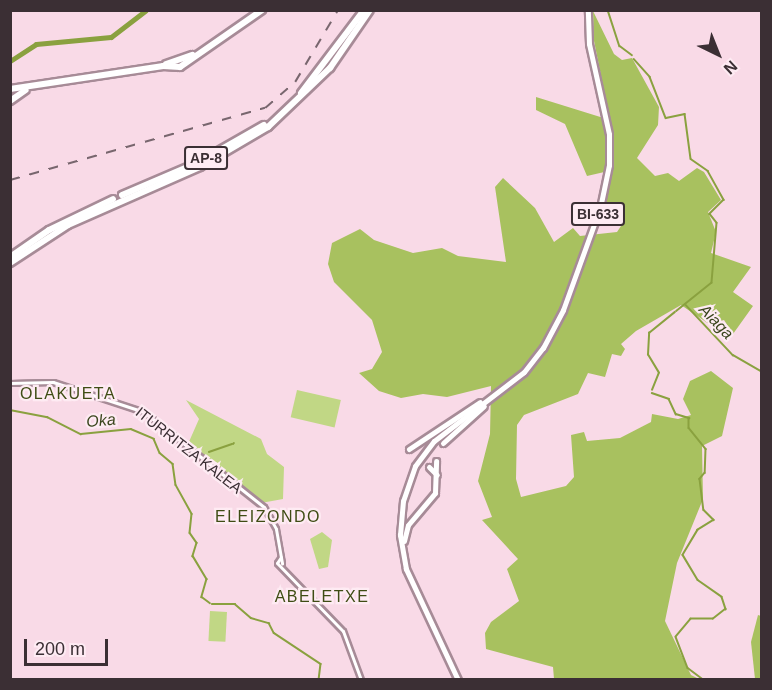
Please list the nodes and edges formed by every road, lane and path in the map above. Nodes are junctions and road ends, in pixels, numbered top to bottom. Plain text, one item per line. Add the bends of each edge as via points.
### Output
1 (262, 10) edge
2 (364, 10) edge
3 (370, 10) edge
4 (588, 10) edge
5 (14, 91) edge
6 (11, 101) edge
7 (10, 257) edge
8 (10, 263) edge
9 (10, 383) edge
10 (499, 392) junction
11 (490, 398) junction
12 (443, 443) dead end
13 (409, 449) dead end
14 (436, 461) dead end
15 (429, 467) dead end
16 (437, 475) junction
17 (404, 560) junction
18 (361, 680) edge
19 (458, 680) edge

1 - 5 highway via 174,63
2 - 7 highway, AP-8 via 324,68 264,125 197,163 66,221
3 - 8 highway, AP-8 via 317,83 261,132 200,167 68,225
4 - 10 main road, BI-633 via 591,51 609,134 604,192 553,331 534,360
5 - 6 highway
9 - 18 street, ITURRITZA KALEA via 53,382 137,408 260,504 273,522 281,557 276,562 343,631
10 - 11 main road, BI-633
10 - 12 main road
11 - 13 main road via 449,418
11 - 17 main road, BI-633 via 443,432 421,457 411,476 401,518
14 - 16 main road
15 - 16 main road
16 - 17 main road via 433,497 406,530
17 - 19 main road, BI-633 via 420,608

